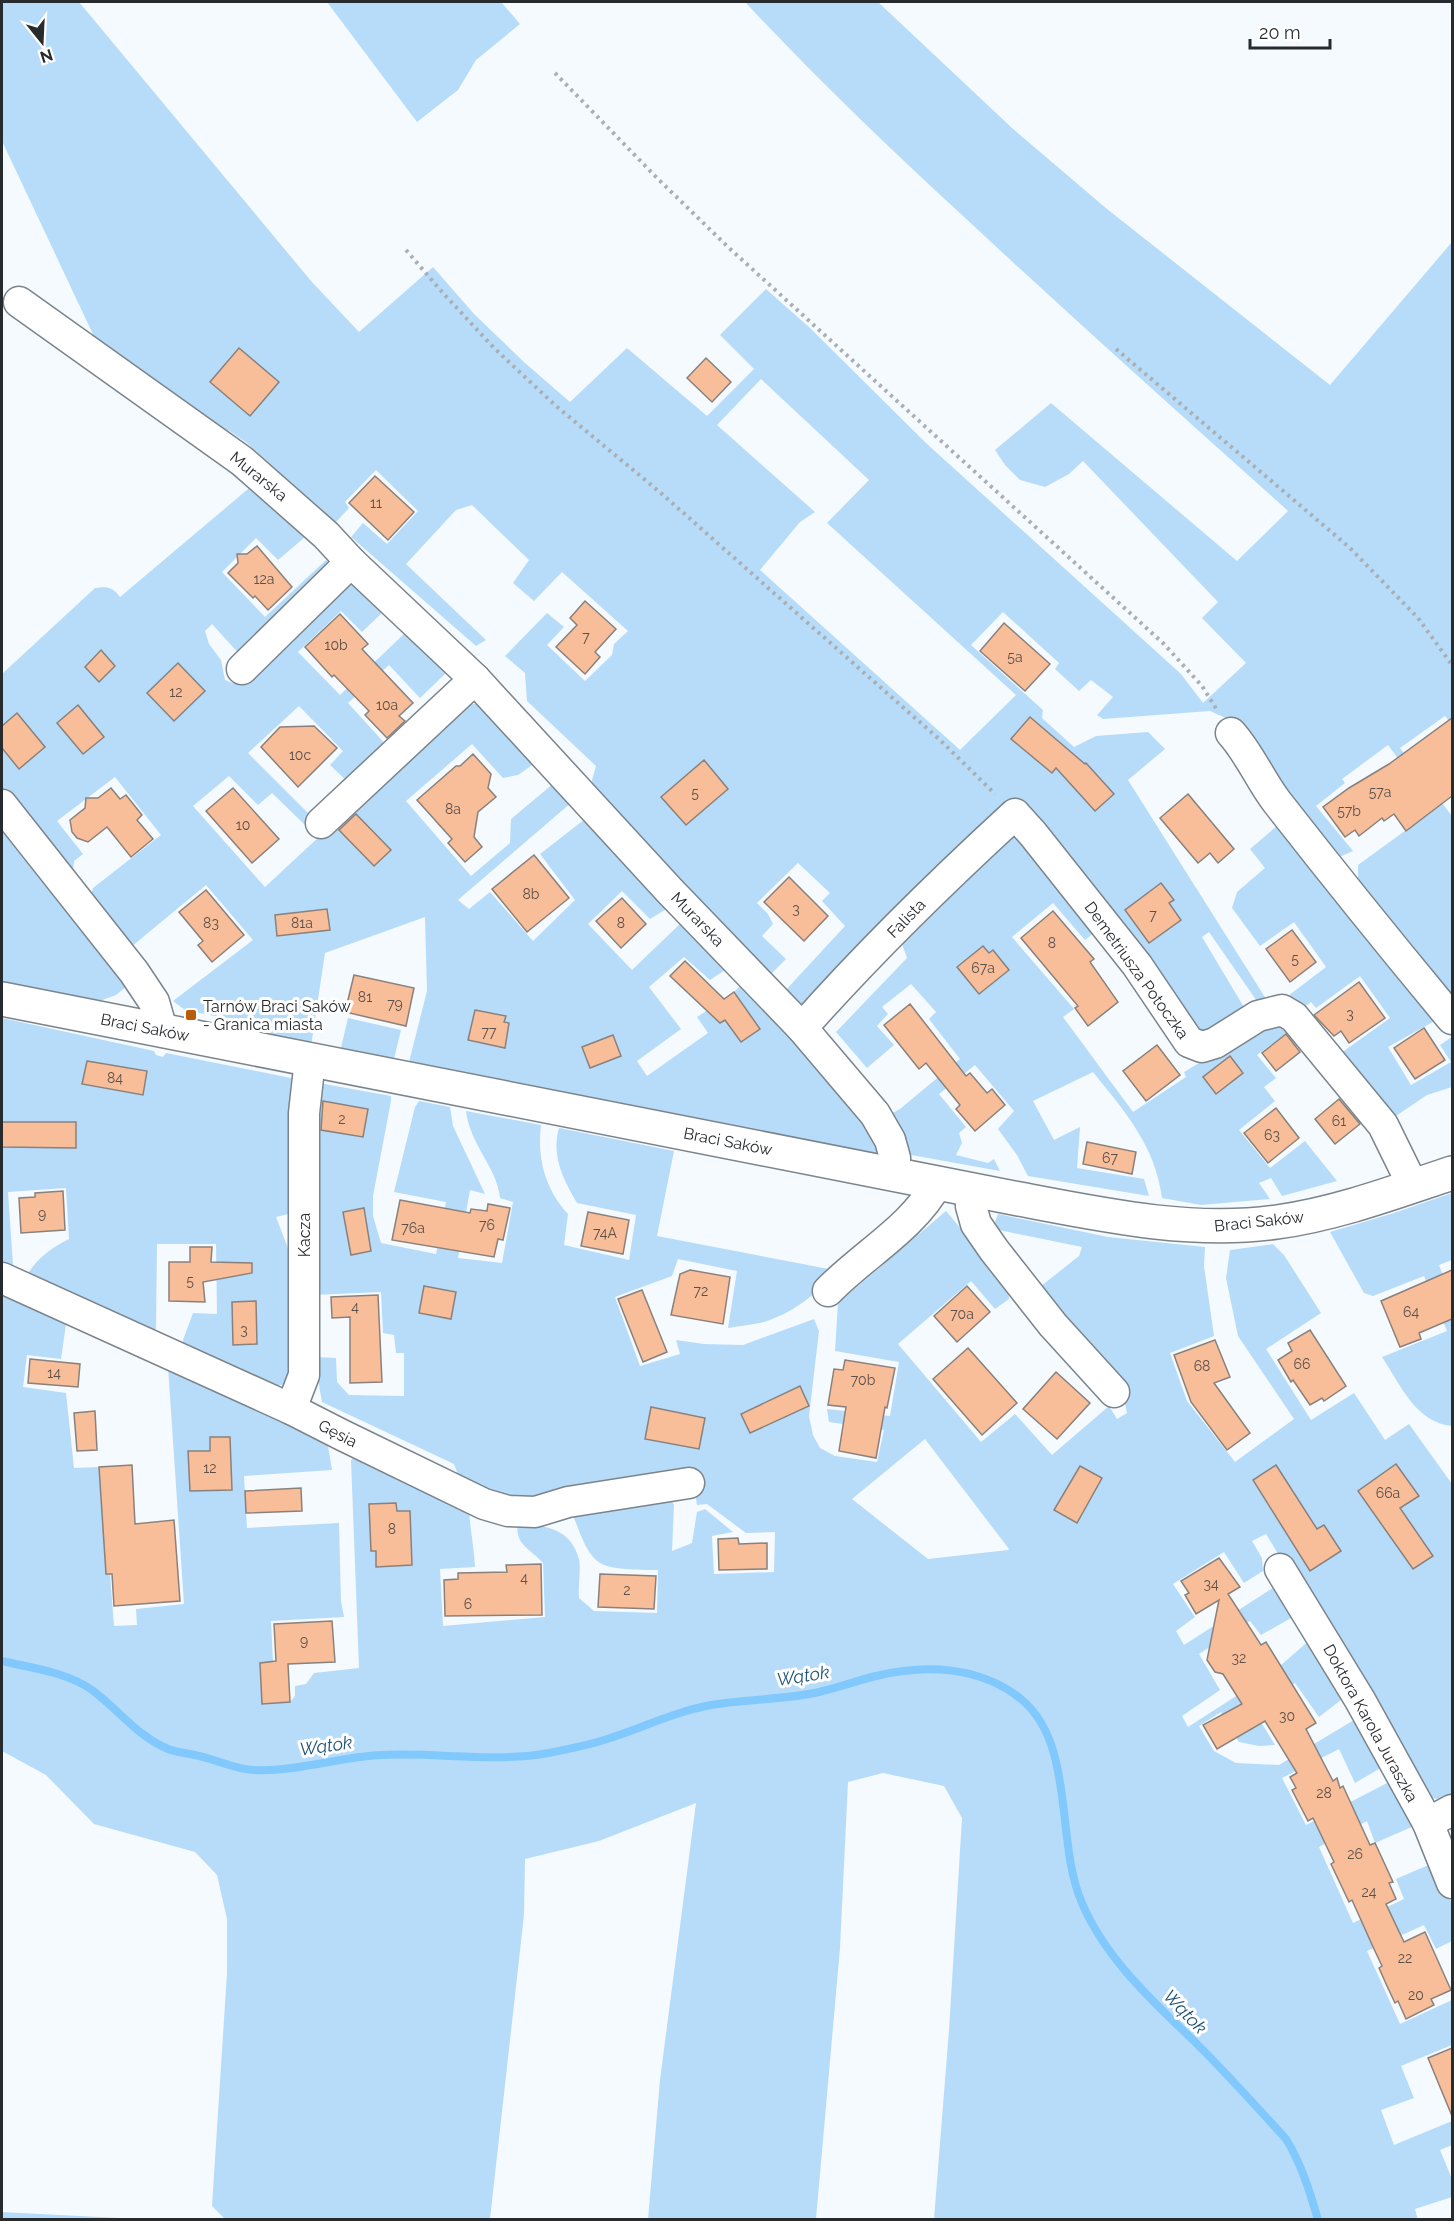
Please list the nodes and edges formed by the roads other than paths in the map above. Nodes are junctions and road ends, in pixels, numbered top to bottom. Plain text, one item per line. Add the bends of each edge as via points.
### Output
1 (19, 302) dead end
2 (351, 562) junction
3 (242, 669) dead end
4 (475, 679) junction
5 (1231, 733) road end
6 (2, 805) edge
7 (1015, 814) joint
8 (321, 823) dead end
9 (2, 999) edge
10 (1452, 1019) edge
11 (802, 1028) junction
12 (162, 1030) junction
13 (310, 1060) junction
14 (895, 1173) junction
15 (1452, 1173) edge
16 (938, 1182) junction
17 (1413, 1186) junction
18 (970, 1189) junction
19 (2, 1278) edge
20 (828, 1291) dead end
21 (1114, 1392) dead end
22 (291, 1409) junction
23 (689, 1483) dead end
24 (1280, 1569) dead end
25 (1440, 1816) edge
26 (1452, 1883) edge

1 - 2 street, Murarska via 242,460 318,527
2 - 3 street
2 - 4 street, Murarska
4 - 8 street
4 - 11 street, Murarska
5 - 10 street via 1245,748 1267,789
6 - 12 street via 134,972 154,1002
7 - 11 street, Falista via 935,888
7 - 17 street, Demetriusza Potoczka via 1137,965 1189,1042 1202,1047 1215,1043 1258,1016 1282,1010 1294,1017 1383,1125
9 - 12 street, Braci Saków
11 - 14 street, Murarska via 875,1114 890,1140
12 - 13 street, Braci Saków
13 - 14 street, Braci Saków
13 - 22 street, Kacza via 304,1113 304,1375
14 - 16 street, Braci Saków
15 - 17 street, Braci Saków
16 - 18 street, Braci Saków
16 - 20 street via 930,1198 905,1225
17 - 18 street, Braci Saków via 1311,1216 1216,1227 1142,1221
18 - 21 street via 976,1224 994,1250 1053,1325
19 - 22 street, Gęsia
22 - 23 street, Gęsia via 474,1499 508,1511 535,1512 568,1502
24 - 25 street, Doktora Karola Juraszka via 1360,1700
25 - 26 street, Doktora Karola Juraszka

